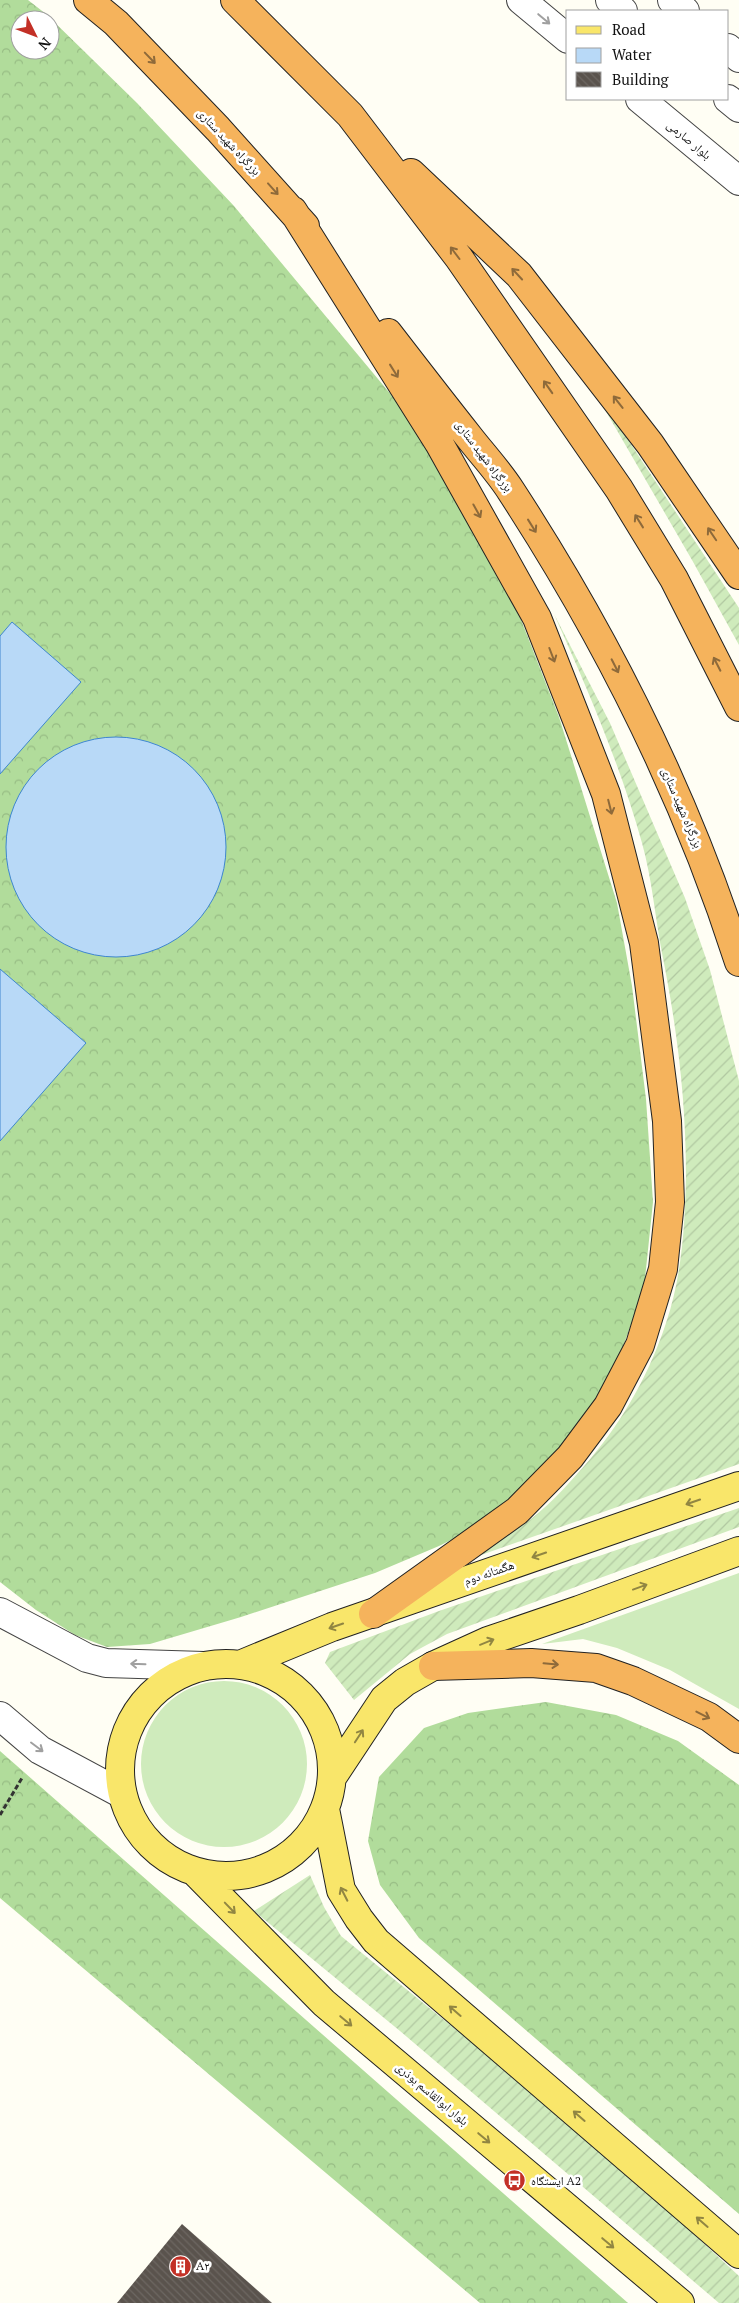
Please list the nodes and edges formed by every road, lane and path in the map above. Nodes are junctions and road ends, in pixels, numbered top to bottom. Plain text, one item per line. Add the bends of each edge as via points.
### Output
1 (88, 0) edge
2 (235, 0) edge
3 (255, 0) edge
4 (521, 0) edge
5 (610, 0) edge
6 (672, 0) edge
7 (622, 10) edge
8 (684, 10) edge
9 (266, 32) junction
10 (566, 37) edge
11 (729, 49) edge
12 (739, 58) edge
13 (641, 100) edge
14 (729, 100) edge
15 (739, 108) edge
16 (350, 114) junction
17 (739, 181) edge
18 (294, 212) junction
19 (739, 575) edge
20 (739, 707) edge
21 (739, 962) edge
22 (739, 1486) edge
23 (739, 1551) edge
24 (0, 1612) edge
25 (373, 1614) junction
26 (242, 1664) junction
27 (204, 1666) junction
28 (432, 1666) junction
29 (0, 1716) edge
30 (739, 1739) edge
31 (40, 1750) junction
32 (332, 1776) junction
33 (122, 1794) junction
34 (325, 1810) junction
35 (0, 1815) edge
36 (196, 1873) junction
37 (739, 2254) edge
38 (680, 2303) edge

1 -> 18 highway, بزرگراه شهید ستاری via 116,23
2 - 9 highway
3 - 9 highway
4 -> 10 street
5 - 7 street
6 - 8 street
9 - 16 highway
11 - 12 street
13 - 17 street, بلوار صارمی
14 - 15 street
19 -> 16 highway via 650,444 518,275
20 -> 16 highway via 674,579 619,489 459,258
18 -> 21 highway, بزرگراه شهید ستاری via 510,490 595,627 682,804 719,899
18 -> 25 highway via 439,443 537,618 606,794 644,943 668,1121 670,1202 663,1269 640,1345 608,1406 570,1457 517,1511
22 -> 25 main road, هگمتانه دوم
28 -> 23 main road via 488,1641
27 -> 24 street via 106,1663 87,1658
25 -> 26 main road, هگمتانه دوم
26 - 27 main road
26 - 32 main road via 272,1673 298,1691 318,1716 330,1744
27 - 33 main road via 172,1678 147,1700 129,1728 120,1760
28 -> 30 highway via 531,1663 596,1668 633,1681 709,1718
32 -> 28 main road via 384,1699
29 -> 31 street
31 - 33 street
31 - 35 path
32 - 34 main road
33 - 36 main road via 131,1820 148,1844 170,1861
34 - 36 main road via 308,1837 285,1859 256,1872 224,1877
37 -> 34 main road via 376,1941 341,1890
36 -> 38 main road, بلوار ابوالقاسم بوذری via 324,2003

